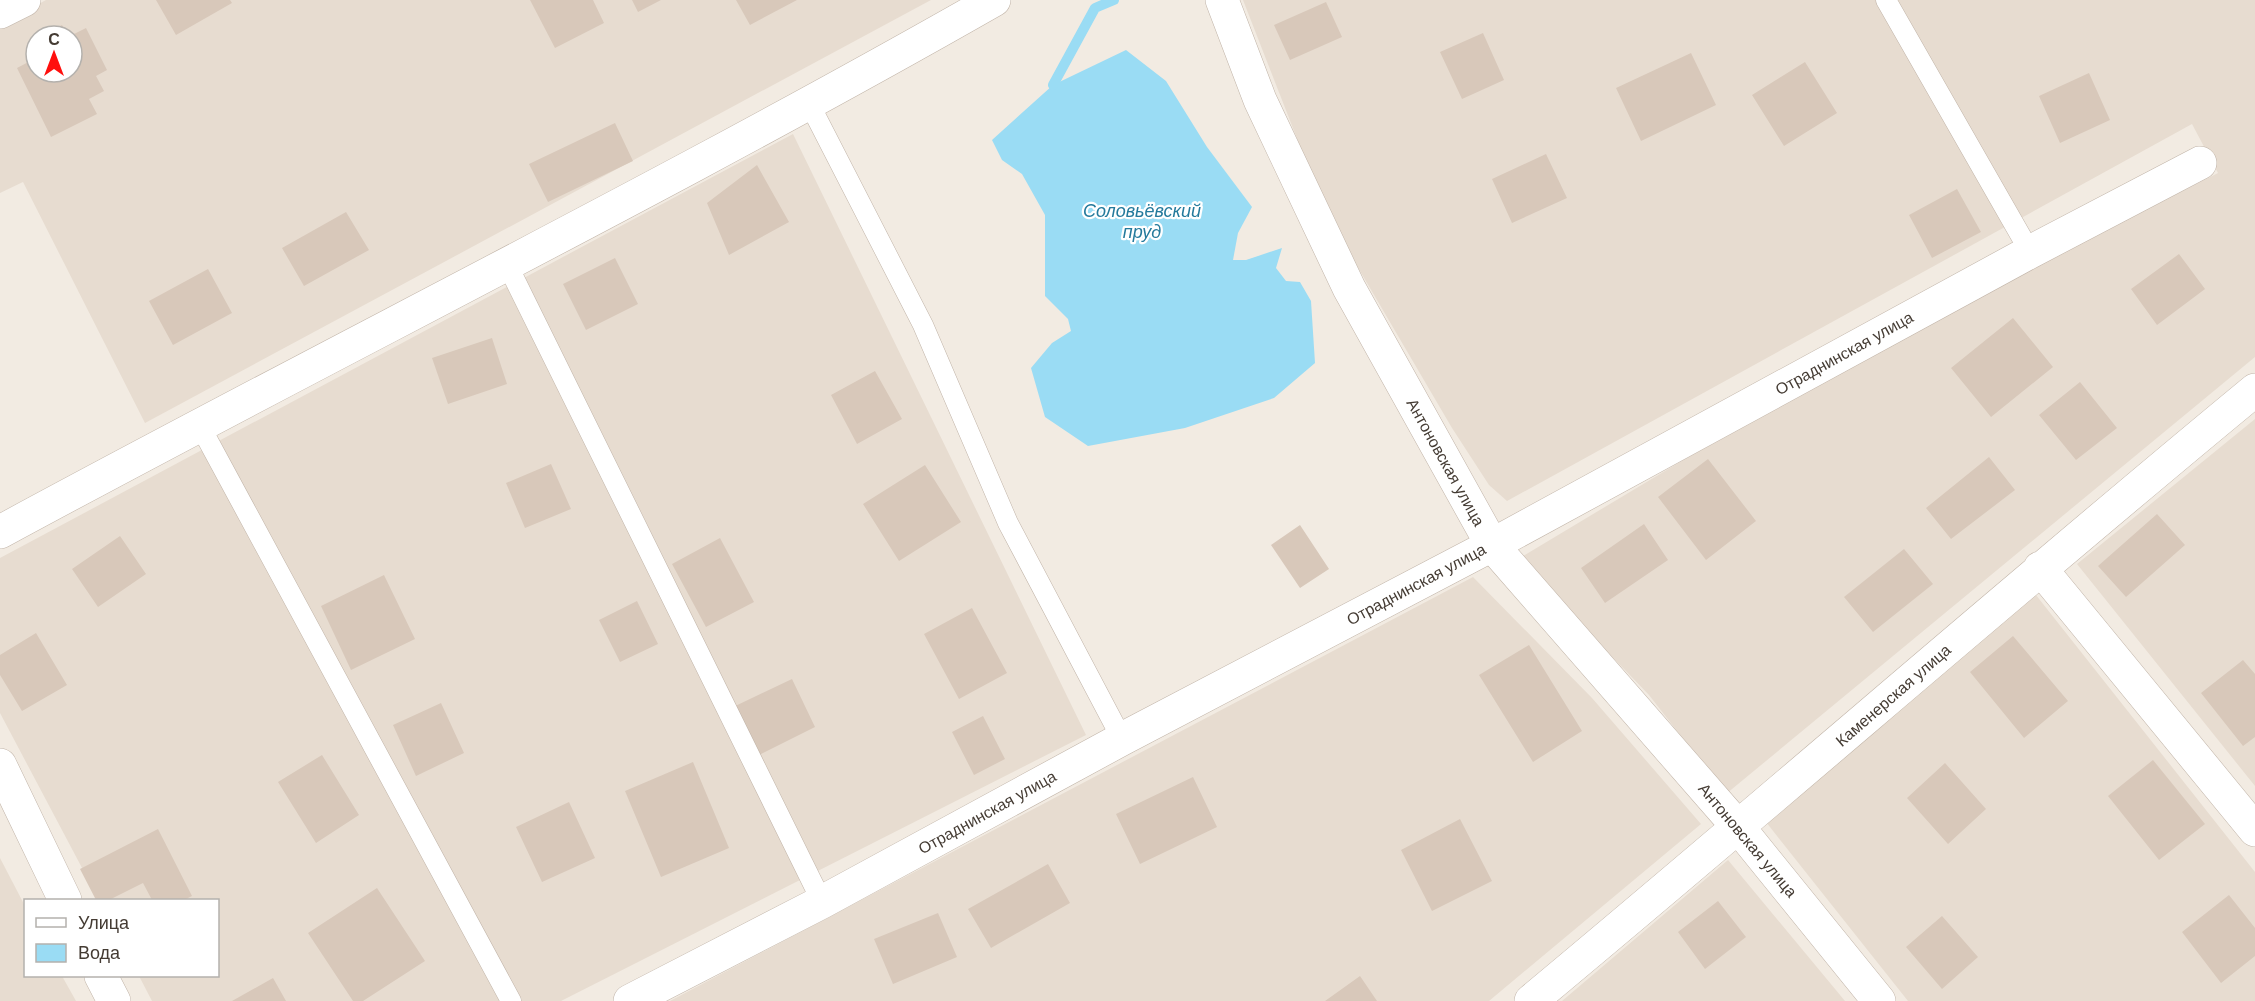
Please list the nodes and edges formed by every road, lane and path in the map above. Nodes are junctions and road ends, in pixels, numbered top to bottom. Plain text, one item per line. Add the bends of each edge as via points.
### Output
1 (24, 0) edge
2 (994, 0) edge
3 (1222, 0) edge
4 (1886, 0) edge
5 (0, 12) edge
6 (810, 105) junction
7 (2200, 163) dead end
8 (2030, 252) junction
9 (507, 262) junction
10 (2255, 390) edge
11 (199, 424) junction
12 (0, 532) edge
13 (1492, 544) junction
14 (2040, 568) junction
15 (1122, 739) junction
16 (0, 765) edge
17 (1739, 828) junction
18 (2255, 830) edge
19 (65, 899) edge
20 (822, 902) junction
21 (102, 977) edge
22 (114, 1001) edge
23 (511, 1001) edge
24 (630, 1001) edge
25 (1531, 1001) edge
26 (1880, 1001) edge

1 - 5 street
2 - 6 street
3 - 13 street, Антоновская улица via 1260,100 1349,288
4 - 8 lane
6 - 9 street
6 - 15 lane via 922,325 1008,523
7 - 8 street, Отраднинская улица
8 - 13 street, Отраднинская улица
9 - 11 street
9 - 20 lane
10 - 14 street, Каменерская улица
11 - 12 street
11 - 23 lane
13 - 15 street, Отраднинская улица
13 - 17 street, Антоновская улица
14 - 17 street, Каменерская улица
14 - 18 street
15 - 20 street, Отраднинская улица
16 - 19 street
17 - 25 street, Каменерская улица
17 - 26 street, Антоновская улица
20 - 24 street, Отраднинская улица
21 - 22 street

